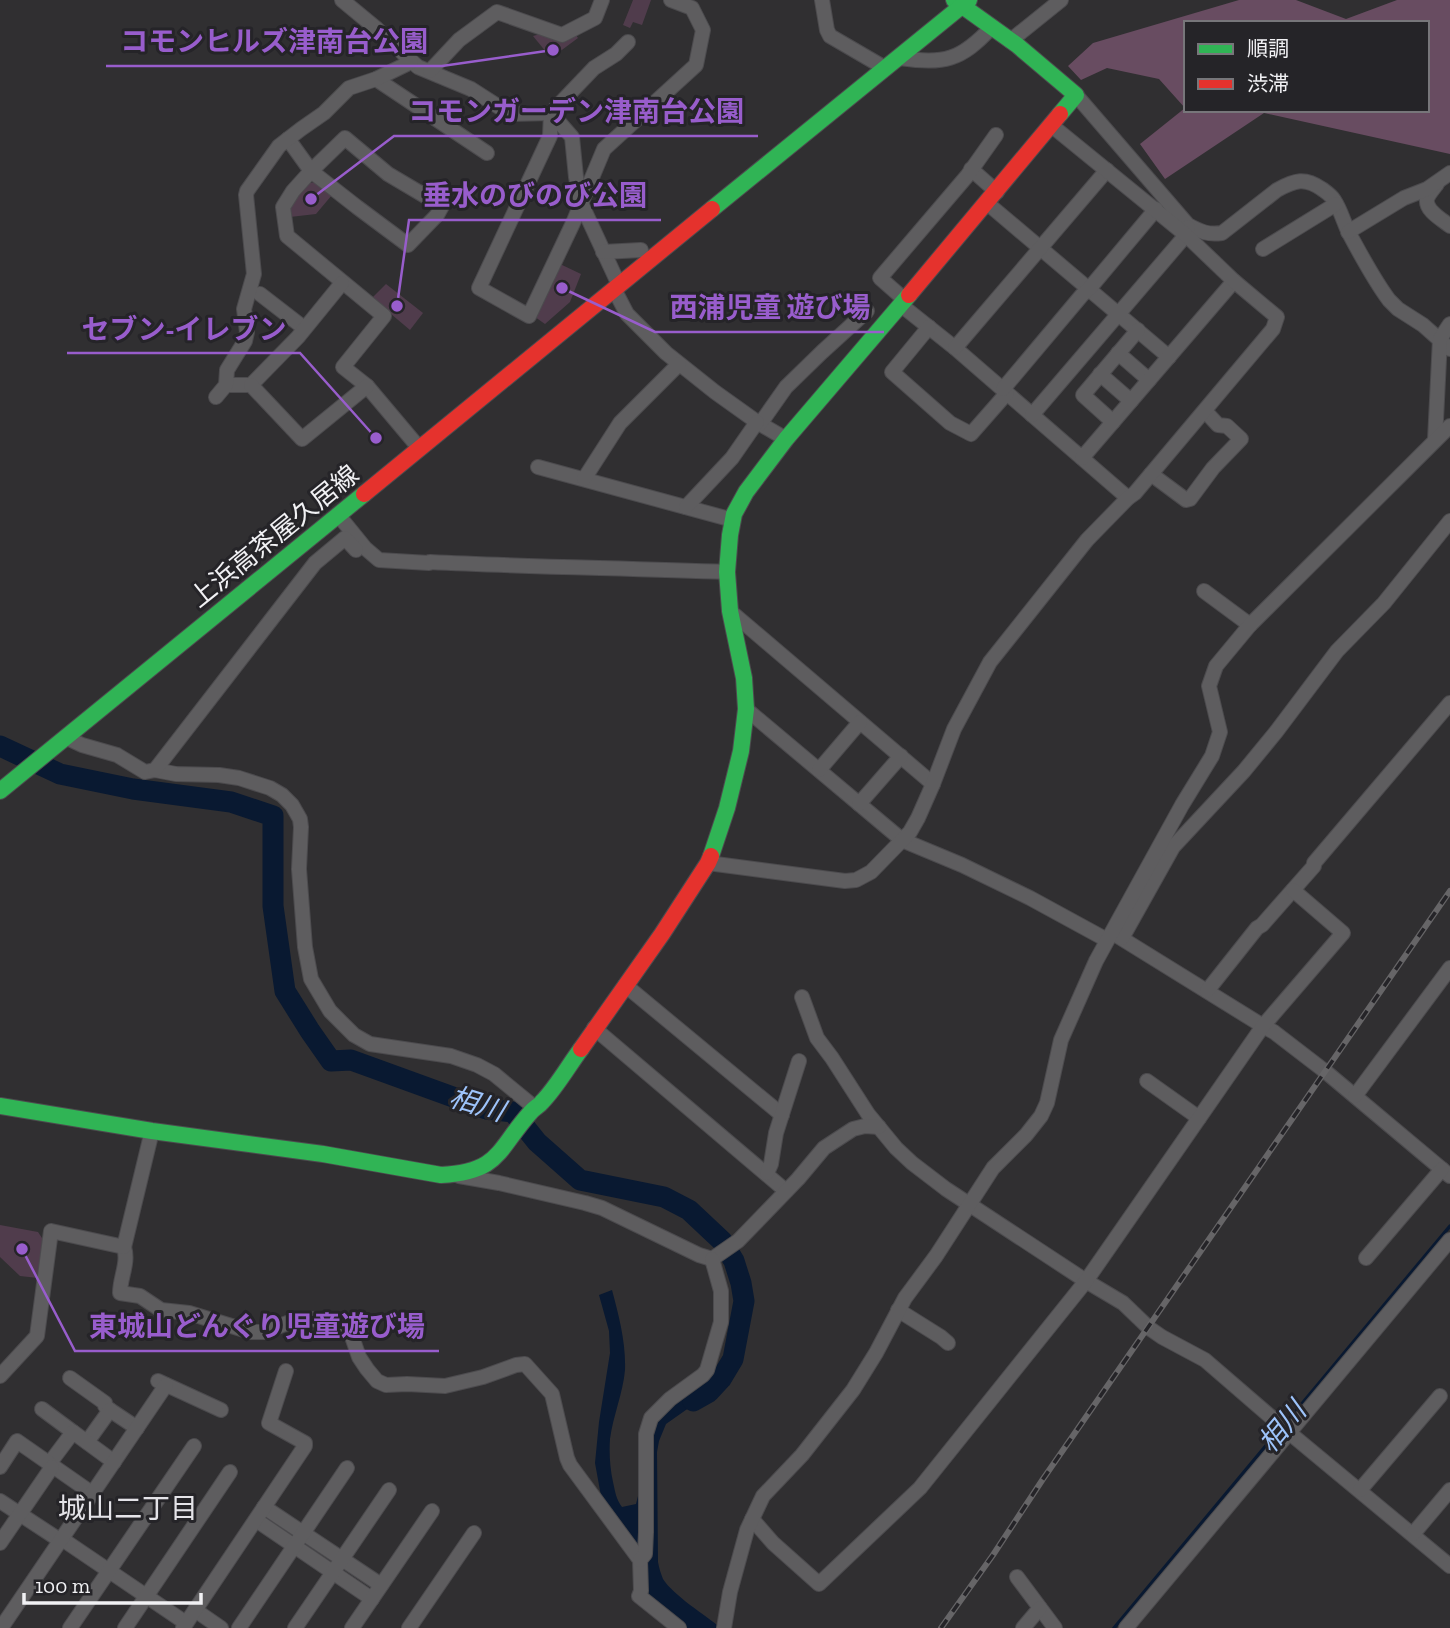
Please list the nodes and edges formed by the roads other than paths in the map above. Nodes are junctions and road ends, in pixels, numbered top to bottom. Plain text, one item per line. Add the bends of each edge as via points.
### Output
1 (342, 0) edge
2 (601, 0) edge
3 (671, 0) edge
4 (822, 0) edge
5 (1061, 0) edge
6 (962, 2) edge
7 (992, 27) junction
8 (1010, 41) junction
9 (628, 42) dead end
10 (899, 58) junction
11 (411, 62) junction
12 (885, 68) junction
13 (430, 71) junction
14 (376, 79) junction
15 (1076, 95) junction
16 (551, 113) junction
17 (1051, 125) junction
18 (996, 135) dead end
19 (288, 139) junction
20 (487, 153) dead end
21 (971, 169) junction
22 (1107, 170) junction
23 (312, 171) junction
24 (1450, 173) edge
25 (1437, 183) junction
26 (992, 197) junction
27 (581, 203) junction
28 (1336, 204) junction
29 (1156, 209) junction
30 (1450, 226) edge
31 (1187, 230) junction
32 (1348, 232) junction
33 (1040, 248) junction
34 (1263, 249) dead end
35 (641, 250) dead end
36 (603, 253) junction
37 (1234, 281) junction
38 (342, 283) junction
39 (617, 287) junction
40 (1089, 289) junction
41 (260, 294) dead end
42 (903, 302) junction
43 (867, 311) dead end
44 (1119, 314) junction
45 (1450, 324) edge
46 (929, 327) junction
47 (304, 328) junction
48 (1138, 330) junction
49 (1445, 344) edge
50 (955, 348) junction
51 (1118, 353) junction
52 (1169, 357) junction
53 (679, 363) junction
54 (1100, 374) junction
55 (1149, 380) junction
56 (226, 385) junction
57 (251, 385) junction
58 (367, 386) junction
59 (1005, 391) junction
60 (216, 397) dead end
61 (1131, 401) junction
62 (1205, 411) junction
63 (1032, 415) junction
64 (1113, 422) junction
65 (759, 423) junction
66 (1450, 426) edge
67 (786, 439) junction
68 (1435, 440) junction
69 (420, 449) junction
70 (1082, 458) junction
71 (538, 467) dead end
72 (1151, 474) junction
73 (584, 480) junction
74 (1128, 498) junction
75 (686, 507) junction
76 (338, 516) junction
77 (733, 520) junction
78 (1450, 521) edge
79 (379, 559) junction
80 (727, 572) junction
81 (1204, 592) dead end
82 (730, 611) junction
83 (1250, 625) junction
84 (1450, 703) edge
85 (746, 709) junction
86 (860, 722) junction
87 (65, 737) junction
88 (901, 756) junction
89 (155, 770) junction
90 (819, 770) junction
91 (933, 784) junction
92 (5, 787) edge
93 (859, 804) junction
94 (902, 840) junction
95 (708, 863) junction
96 (1293, 890) junction
97 (1114, 937) junction
98 (1450, 968) edge
99 (625, 985) junction
100 (1207, 991) junction
101 (802, 997) dead end
102 (1262, 1026) junction
103 (594, 1028) junction
104 (799, 1061) dead end
105 (1147, 1081) dead end
106 (1355, 1096) junction
107 (0, 1106) edge
108 (532, 1109) junction
109 (782, 1115) junction
110 (1199, 1118) junction
111 (879, 1128) junction
112 (152, 1131) junction
113 (1446, 1172) edge
114 (767, 1173) junction
115 (455, 1175) junction
116 (786, 1191) junction
117 (970, 1205) junction
118 (1450, 1240) edge
119 (124, 1247) junction
120 (1366, 1258) dead end
121 (712, 1259) junction
122 (1086, 1281) junction
123 (898, 1310) junction
124 (948, 1343) dead end
125 (286, 1371) dead end
126 (0, 1376) edge
127 (70, 1378) dead end
128 (1440, 1396) dead end
129 (42, 1409) dead end
130 (110, 1410) junction
131 (221, 1410) dead end
132 (136, 1428) junction
133 (1284, 1428) junction
134 (73, 1432) junction
135 (87, 1442) junction
136 (194, 1446) dead end
137 (114, 1462) junction
138 (50, 1465) junction
139 (0, 1466) edge
140 (347, 1468) dead end
141 (230, 1472) dead end
142 (389, 1490) dead end
143 (1360, 1490) junction
144 (1450, 1490) edge
145 (93, 1494) junction
146 (0, 1501) edge
147 (264, 1507) junction
148 (432, 1511) dead end
149 (20, 1514) junction
150 (752, 1519) junction
151 (256, 1520) junction
152 (304, 1533) junction
153 (474, 1533) dead end
154 (1413, 1534) junction
155 (62, 1540) junction
156 (0, 1543) edge
157 (294, 1546) junction
158 (342, 1559) junction
159 (1448, 1559) edge
160 (640, 1560) junction
161 (108, 1571) junction
162 (333, 1573) junction
163 (1017, 1577) dead end
164 (381, 1585) junction
165 (146, 1596) junction
166 (372, 1600) junction
167 (1040, 1608) junction
168 (188, 1621) edge
169 (725, 1624) edge
170 (1, 1628) edge
171 (70, 1628) edge
172 (125, 1628) edge
173 (220, 1628) edge
174 (239, 1628) edge
175 (295, 1628) edge
176 (352, 1628) edge
177 (409, 1628) edge
178 (680, 1628) edge
179 (1023, 1628) edge
180 (1055, 1628) edge
181 (1126, 1628) edge

1 - 11 street
2 - 13 street via 595,18 562,35 497,12 459,40
3 - 27 street via 692,8 703,30 696,65 604,149
4 - 12 street via 830,36
5 - 8 street
6 - 7 street
6 - 10 street, 上浜高茶屋久居線
7 - 8 street
7 - 10 street via 953,57
8 - 15 street
9 - 16 street via 594,68
10 - 12 street, 上浜高茶屋久居線
11 - 13 street
11 - 14 street
12 - 39 street, 上浜高茶屋久居線
13 - 16 street via 471,89 510,114
14 - 19 street via 349,88
14 - 20 street
15 - 17 street
15 - 31 street
16 - 27 street via 572,136
16 - 27 street via 550,136 479,288 529,316
17 - 22 street
17 - 26 street
18 - 21 street
19 - 23 street
19 - 56 street via 247,191 254,274 244,309 245,341 227,370
21 - 26 street
21 - 42 street via 879,280
22 - 29 street
22 - 33 street
23 - 23 street via 345,138 388,174 442,206 408,245
23 - 38 street via 283,207 287,236
24 - 25 street
25 - 30 street via 1427,202
25 - 32 street
26 - 33 street
26 - 42 street
27 - 36 street
28 - 31 street via 1307,180 1277,190 1222,233
28 - 32 street
28 - 34 street
29 - 31 street
29 - 40 street
31 - 37 street
31 - 44 street
32 - 49 street via 1389,300
33 - 40 street
33 - 50 street
35 - 36 street
36 - 39 street
37 - 52 street
37 - 62 street via 1277,317 1266,339
38 - 47 street
38 - 58 street via 384,316 342,367
39 - 53 street via 635,324
39 - 69 street, 上浜高茶屋久居線
40 - 44 street
40 - 59 street
41 - 47 street
42 - 46 street
42 - 67 street
43 - 65 street via 786,387
44 - 48 street
44 - 63 street
45 - 49 street
46 - 50 street
46 - 59 street via 892,372 950,423 971,434
47 - 57 street
48 - 51 street
48 - 52 street
49 - 68 street
50 - 59 street
51 - 54 street
51 - 55 street
52 - 55 street
53 - 65 street
53 - 73 street via 620,423
54 - 61 street
54 - 64 street via 1083,395
55 - 61 street
56 - 57 street
56 - 60 street
57 - 58 street via 302,439
58 - 69 street
59 - 63 street
61 - 64 street
62 - 72 street
62 - 72 street via 1241,439 1190,499
63 - 70 street
64 - 70 street
65 - 67 street
65 - 75 street
66 - 68 street
67 - 77 street via 746,492
68 - 83 street
69 - 76 street, 上浜高茶屋久居線
70 - 74 street
71 - 73 street
72 - 74 street
73 - 75 street
74 - 91 street via 1087,540 990,662 957,722
75 - 77 street
76 - 79 street
76 - 87 street, 上浜高茶屋久居線
77 - 80 street
78 - 97 street via 1384,603 1337,652 1244,771 1172,847
79 - 80 street
79 - 89 street via 374,565 365,561 345,538 314,563
80 - 82 street
81 - 83 street
82 - 85 street
82 - 86 street
83 - 97 street via 1216,667 1209,686 1220,732 1212,756
84 - 96 street
85 - 90 street
85 - 95 street via 736,775
86 - 88 street
86 - 90 street
87 - 89 street via 117,755 145,772
87 - 92 street, 上浜高茶屋久居線
88 - 91 street
88 - 93 street
89 - 108 street via 239,778 282,795 300,820 305,947 311,979 330,1011 370,1044 451,1056 477,1065 494,1074
90 - 93 street
91 - 94 street
93 - 94 street
94 - 95 street via 871,872 856,880
94 - 97 street
95 - 99 street
96 - 100 street
96 - 102 street via 1343,933
97 - 100 street
97 - 117 street via 1096,961 1061,1040 1041,1116 993,1168
98 - 106 street
99 - 103 street
99 - 109 street
100 - 102 street
101 - 111 street via 817,1038
102 - 106 street
102 - 110 street
103 - 108 street via 541,1104
103 - 114 street
104 - 109 street
105 - 110 street
106 - 113 street
107 - 112 street
108 - 115 street via 489,1163
109 - 114 street
110 - 122 street
111 - 116 street via 866,1126 843,1135 824,1148
111 - 117 street via 912,1163
112 - 115 street
112 - 119 street
113 - 120 street
114 - 116 street
115 - 121 street via 585,1203
116 - 121 street via 738,1241
117 - 122 street
117 - 123 street
118 - 133 street
119 - 126 street via 51,1231 37,1336
119 - 160 street via 127,1257 120,1293 140,1296 161,1310 189,1313 251,1332 295,1320 344,1324 366,1369 386,1385 445,1386 525,1364 552,1394 570,1465
121 - 160 street via 721,1290 721,1322 707,1370 651,1418 646,1434 645,1554
122 - 133 street via 1123,1303 1162,1337 1205,1360
122 - 150 street via 920,1488 819,1584
123 - 124 street
123 - 150 street via 853,1390 803,1455 763,1496
125 - 147 street via 269,1423 305,1446
127 - 130 street
128 - 143 street
129 - 134 street
130 - 132 street
130 - 135 street
131 - 132 street via 162,1383
132 - 137 street
133 - 143 street
133 - 181 street
134 - 135 street
134 - 138 street
135 - 137 street
136 - 161 street
137 - 145 street
138 - 139 street via 17,1441
138 - 145 street
138 - 149 street
140 - 152 street
141 - 165 street
142 - 158 street
143 - 154 street
144 - 154 street
145 - 155 street
146 - 149 street
147 - 151 street
147 - 152 street
148 - 164 street
149 - 155 street
149 - 156 street
150 - 169 street
151 - 157 street
151 - 168 street
152 - 157 street
152 - 158 street
153 - 177 street
154 - 159 street
155 - 161 street
155 - 170 street
157 - 162 street
157 - 174 street
158 - 162 street
158 - 164 street
160 - 178 street via 639,1596
161 - 165 street
161 - 171 street
162 - 166 street
162 - 175 street
163 - 167 street
164 - 166 street
165 - 168 street
165 - 172 street
166 - 176 street
167 - 179 street
167 - 180 street
168 - 173 street

